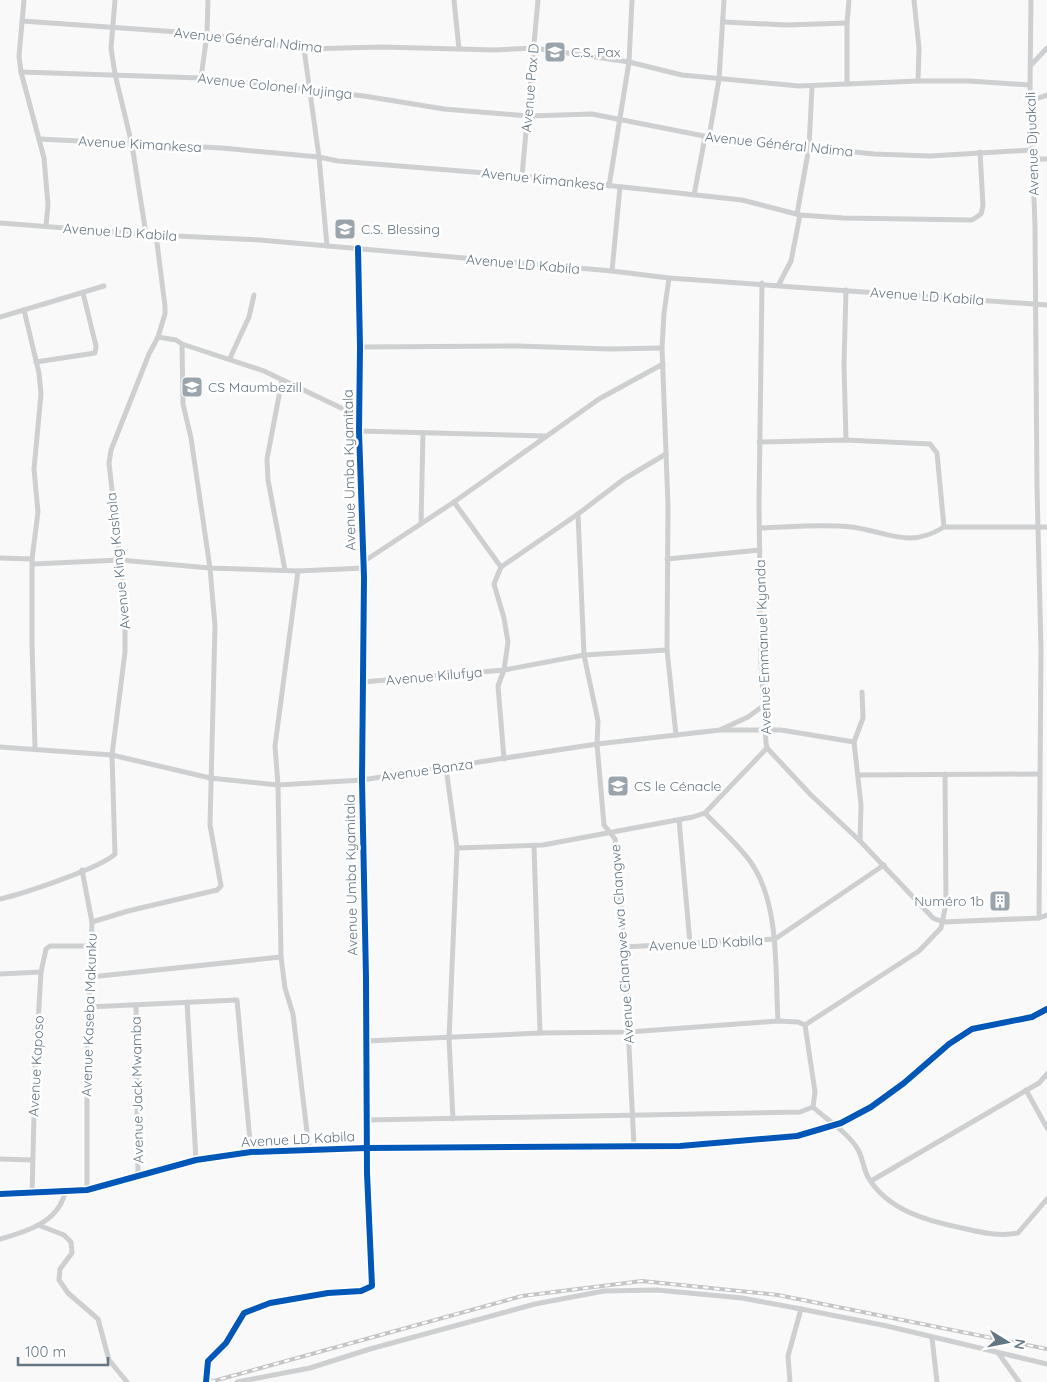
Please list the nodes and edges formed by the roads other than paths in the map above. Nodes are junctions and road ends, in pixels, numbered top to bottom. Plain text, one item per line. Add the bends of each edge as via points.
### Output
1 (24, 0) edge
2 (115, 0) edge
3 (208, 0) edge
4 (454, 0) edge
5 (538, 0) edge
6 (632, 0) edge
7 (724, 0) edge
8 (849, 0) edge
9 (914, 0) edge
10 (1030, 0) edge
11 (22, 21) junction
12 (724, 22) junction
13 (847, 23) junction
14 (112, 28) junction
15 (207, 34) junction
16 (534, 48) junction
17 (1047, 48) edge
18 (304, 49) junction
19 (459, 49) junction
20 (629, 62) junction
21 (1031, 64) junction
22 (21, 72) junction
23 (115, 74) junction
24 (201, 78) junction
25 (720, 79) junction
26 (918, 81) junction
27 (847, 84) junction
28 (1030, 85) junction
29 (812, 87) junction
30 (308, 90) junction
31 (1047, 95) edge
32 (1030, 101) junction
33 (528, 116) junction
34 (620, 121) junction
35 (707, 137) junction
36 (39, 139) junction
37 (132, 145) junction
38 (809, 147) junction
39 (1031, 150) junction
40 (980, 152) junction
41 (319, 157) junction
42 (1032, 159) junction
43 (1047, 159) edge
44 (522, 176) junction
45 (609, 186) junction
46 (620, 187) junction
47 (694, 195) junction
48 (799, 215) junction
49 (0, 223) edge
50 (46, 226) junction
51 (146, 234) junction
52 (156, 235) junction
53 (327, 246) junction
54 (358, 248) junction
55 (612, 271) junction
56 (669, 278) junction
57 (762, 283) junction
58 (779, 284) junction
59 (104, 286) dead end
60 (846, 290) junction
61 (83, 293) junction
62 (254, 295) dead end
63 (1036, 304) junction
64 (1047, 305) edge
65 (24, 310) junction
66 (0, 317) edge
67 (158, 336) junction
68 (182, 344) junction
69 (360, 347) junction
70 (662, 348) junction
71 (230, 358) junction
72 (36, 362) junction
73 (663, 364) junction
74 (282, 380) junction
75 (360, 418) junction
76 (359, 431) junction
77 (423, 433) junction
78 (546, 436) junction
79 (846, 440) junction
80 (759, 442) junction
81 (666, 454) junction
82 (454, 502) junction
83 (578, 514) junction
84 (421, 524) junction
85 (944, 527) junction
86 (1037, 527) junction
87 (1047, 527) edge
88 (760, 528) junction
89 (760, 550) junction
90 (0, 558) edge
91 (667, 559) junction
92 (120, 560) junction
93 (33, 562) junction
94 (363, 565) junction
95 (500, 567) junction
96 (210, 568) junction
97 (284, 570) junction
98 (298, 571) junction
99 (667, 650) junction
100 (584, 655) junction
101 (504, 670) junction
102 (363, 682) junction
103 (862, 692) dead end
104 (762, 706) junction
105 (720, 730) junction
106 (764, 730) junction
107 (676, 735) junction
108 (854, 742) junction
109 (597, 744) junction
110 (0, 747) edge
111 (35, 748) junction
112 (768, 748) junction
113 (112, 755) junction
114 (504, 759) junction
115 (446, 768) junction
116 (945, 774) junction
117 (1040, 774) junction
118 (858, 775) junction
119 (210, 778) junction
120 (362, 780) junction
121 (278, 785) junction
122 (705, 813) junction
123 (679, 820) junction
124 (608, 831) junction
125 (860, 841) junction
126 (534, 846) junction
127 (457, 848) junction
128 (884, 865) junction
129 (82, 870) junction
130 (0, 899) edge
131 (1047, 915) edge
132 (1039, 918) junction
133 (92, 922) junction
134 (943, 922) junction
135 (775, 939) junction
136 (690, 943) junction
137 (92, 946) junction
138 (624, 947) junction
139 (281, 957) junction
140 (41, 972) junction
141 (0, 974) edge
142 (90, 977) junction
143 (187, 1002) junction
144 (136, 1005) junction
145 (88, 1007) junction
146 (1047, 1009) edge
147 (778, 1021) junction
148 (805, 1025) junction
149 (629, 1032) junction
150 (540, 1033) junction
151 (449, 1039) junction
152 (366, 1041) junction
153 (1047, 1074) edge
154 (1026, 1090) junction
155 (813, 1107) junction
156 (633, 1116) junction
157 (452, 1119) junction
158 (367, 1120) junction
159 (832, 1124) junction
160 (1047, 1128) edge
161 (634, 1146) junction
162 (366, 1148) junction
163 (309, 1149) junction
164 (250, 1152) junction
165 (0, 1159) edge
166 (32, 1160) junction
167 (196, 1160) junction
168 (138, 1176) junction
169 (871, 1181) junction
170 (87, 1190) junction
171 (66, 1192) junction
172 (0, 1194) edge
173 (32, 1194) junction
174 (1047, 1199) edge
175 (38, 1225) junction
176 (0, 1239) edge
177 (801, 1309) junction
178 (932, 1338) junction
179 (999, 1354) junction
180 (1047, 1364) edge
181 (127, 1382) edge
182 (206, 1382) edge
183 (237, 1382) edge
184 (790, 1382) edge
185 (937, 1382) edge
186 (1019, 1382) edge

1 - 11 street
2 - 14 street
3 - 15 street
4 - 19 street
5 - 16 street, Avenue Pax D
6 - 20 street
7 - 12 street
8 - 13 street
9 - 26 street via 919,48
10 - 21 street, Avenue Djuakali
11 - 14 street, Avenue Général Ndima
11 - 22 street
12 - 13 street
12 - 25 street
13 - 27 street
14 - 15 street, Avenue Général Ndima
14 - 23 street
15 - 18 street, Avenue Général Ndima
15 - 24 street
16 - 19 street, Avenue Général Ndima
16 - 20 street, Avenue Général Ndima
16 - 33 street, Avenue Pax D
17 - 21 street
18 - 19 street, Avenue Général Ndima
18 - 30 street
20 - 25 street, Avenue Général Ndima via 682,75
20 - 34 street
21 - 28 street, Avenue Djuakali
22 - 23 street, Avenue Colonel Mujinga
22 - 36 street
23 - 24 street, Avenue Colonel Mujinga
23 - 37 street
24 - 30 street, Avenue Colonel Mujinga
25 - 29 street, Avenue Général Ndima
25 - 35 street
26 - 27 street, Avenue Général Ndima
26 - 28 street, Avenue Général Ndima
27 - 29 street, Avenue Général Ndima
28 - 32 street, Avenue Djuakali
29 - 38 street
30 - 33 street, Avenue Colonel Mujinga via 444,109
30 - 41 street
31 - 32 street
32 - 39 street, Avenue Djuakali
33 - 34 street, Avenue Général Ndima via 592,114
33 - 44 street, Avenue Pax D
34 - 35 street, Avenue Général Ndima
34 - 45 street
35 - 38 street, Avenue Général Ndima
35 - 47 street
36 - 37 street, Avenue Kimankesa
36 - 50 street via 47,178
37 - 41 street, Avenue Kimankesa via 222,148
37 - 51 street
38 - 40 street, Avenue Général Ndima via 930,156
38 - 48 street
39 - 40 street, Avenue Général Ndima
39 - 42 street, Avenue Djuakali
40 - 48 street, Avenue Kimankesa via 983,206 981,214 972,220
41 - 44 street, Avenue Kimankesa
41 - 53 street
42 - 43 street
42 - 63 street, Avenue Djuakali
44 - 45 street, Avenue Kimankesa
45 - 46 street, Avenue Kimankesa
46 - 47 street, Avenue Kimankesa
46 - 55 street
47 - 48 street, Avenue Kimankesa via 742,200
48 - 58 street via 794,249
49 - 50 street, Avenue LD Kabila
50 - 51 street, Avenue LD Kabila
51 - 52 street, Avenue LD Kabila
52 - 53 street, Avenue LD Kabila
52 - 67 street, Avenue King Kashala via 165,314
53 - 54 street, Avenue LD Kabila
54 - 55 street, Avenue LD Kabila
54 - 69 street, Avenue Umba Kyamitala
55 - 56 street, Avenue LD Kabila
56 - 57 street, Avenue LD Kabila
56 - 70 street
57 - 58 street, Avenue LD Kabila
57 - 80 street, Avenue Emmanuel Kyanda
58 - 60 street, Avenue LD Kabila
59 - 61 street
60 - 63 street, Avenue LD Kabila
60 - 79 street
61 - 65 street
61 - 72 street via 95,353
62 - 71 street via 249,317
63 - 64 street, Avenue LD Kabila
63 - 86 street, Avenue Djuakali
65 - 66 street
65 - 72 street
67 - 68 street
67 - 92 street, Avenue King Kashala via 111,450 110,480
68 - 71 street
68 - 96 street via 183,404 192,438
69 - 70 street
69 - 75 street, Avenue Umba Kyamitala
70 - 73 street
71 - 74 street
72 - 93 street via 41,394 34,469 38,512
73 - 78 street via 605,396
73 - 81 street
74 - 75 street
74 - 97 street via 267,459
75 - 76 street, Avenue Umba Kyamitala
76 - 77 street
76 - 94 street, Avenue Umba Kyamitala
77 - 78 street
77 - 84 street
78 - 82 street
79 - 80 street
79 - 85 street via 934,447
80 - 88 street, Avenue Emmanuel Kyanda
81 - 83 street via 624,479
81 - 91 street
82 - 84 street
82 - 95 street
83 - 95 street
83 - 100 street, Avenue Changwe wa Changwe
84 - 94 street
85 - 86 street
85 - 88 street via 930,536 908,539 852,527
86 - 87 street
86 - 117 street, Avenue Djuakali via 1041,649
88 - 89 street, Avenue Emmanuel Kyanda
89 - 91 street
89 - 104 street, Avenue Emmanuel Kyanda
90 - 93 street
91 - 99 street
92 - 93 street
92 - 96 street
92 - 113 street, Avenue King Kashala via 125,652
93 - 111 street
94 - 98 street
94 - 102 street, Avenue Umba Kyamitala
95 - 101 street via 494,584 508,642
96 - 97 street
96 - 119 street via 215,626
97 - 98 street
98 - 121 street via 275,739
99 - 100 street, Avenue Kilufya
99 - 107 street
100 - 101 street, Avenue Kilufya
100 - 109 street, Avenue Changwe wa Changwe via 598,721
101 - 102 street, Avenue Kilufya
101 - 114 street via 498,686
102 - 120 street, Avenue Umba Kyamitala
103 - 108 street via 863,718
104 - 105 street via 748,717
104 - 106 street, Avenue Emmanuel Kyanda
105 - 106 street, Avenue Banza
105 - 107 street, Avenue Banza
106 - 108 street, Avenue Banza via 797,731
106 - 112 street, Avenue Emmanuel Kyanda
107 - 109 street, Avenue Banza
108 - 118 street
109 - 114 street, Avenue Banza
109 - 124 street, Avenue Changwe wa Changwe via 604,825
110 - 111 street, Avenue Banza
111 - 113 street, Avenue Banza
112 - 122 street
112 - 125 street, Avenue Emmanuel Kyanda
113 - 119 street, Avenue Banza
113 - 129 street, Avenue King Kashala via 115,854
114 - 115 street, Avenue Banza
115 - 120 street, Avenue Banza
115 - 127 street
116 - 117 street
116 - 118 street
116 - 134 street via 946,904
117 - 132 street, Avenue Djuakali
118 - 125 street
119 - 121 street, Avenue Banza
119 - 133 street via 210,825 220,888
120 - 121 street, Avenue Banza
120 - 152 street, Avenue Umba Kyamitala
121 - 139 street
122 - 123 street
122 - 135 street via 757,872 765,892
123 - 124 street
123 - 136 street
124 - 126 street
124 - 138 street, Avenue Changwe wa Changwe via 615,838
125 - 128 street, Avenue Emmanuel Kyanda
126 - 127 street
126 - 150 street
127 - 151 street
128 - 134 street, Avenue Emmanuel Kyanda via 933,918
128 - 135 street, Avenue LD Kabila
129 - 130 street
129 - 133 street, Avenue Kaseba Makunku
131 - 132 street
132 - 134 street
133 - 137 street, Avenue Kaseba Makunku
134 - 148 street via 936,935 919,951
135 - 136 street, Avenue LD Kabila
135 - 147 street
136 - 138 street, Avenue LD Kabila
137 - 140 street, Avenue Kaposo via 47,947
137 - 142 street, Avenue Kaseba Makunku
138 - 149 street, Avenue Changwe wa Changwe
139 - 142 street
139 - 163 street via 293,1014
140 - 141 street
140 - 166 street, Avenue Kaposo
142 - 145 street, Avenue Kaseba Makunku
143 - 144 street
143 - 164 street via 234,999 238,1002
143 - 167 street
144 - 145 street
144 - 168 street, Avenue Jack Mwamba
145 - 170 street, Avenue Kaseba Makunku
146 - 159 street, Avenue LD Kabila via 1032,1017 972,1029 871,1108
147 - 148 street
147 - 149 street
148 - 155 street via 815,1092
149 - 150 street
149 - 156 street, Avenue Changwe wa Changwe
150 - 151 street
151 - 152 street
151 - 157 street
152 - 158 street, Avenue Umba Kyamitala
153 - 154 street
154 - 160 street
154 - 169 street
155 - 156 street, Avenue LD Kabila via 800,1112
155 - 159 street
156 - 157 street, Avenue LD Kabila
156 - 161 street
157 - 158 street, Avenue LD Kabila
158 - 162 street, Avenue Umba Kyamitala
159 - 161 street, Avenue LD Kabila via 797,1136 680,1146
159 - 169 street via 858,1148
161 - 162 street, Avenue LD Kabila
162 - 163 street, Avenue LD Kabila
162 - 182 street, Avenue Umba Kyamitala via 372,1286 361,1291 270,1303 244,1312 226,1343 208,1361
163 - 164 street, Avenue LD Kabila
164 - 167 street, Avenue LD Kabila
165 - 166 street
166 - 173 street, Avenue Kaposo
167 - 168 street, Avenue LD Kabila
168 - 170 street, Avenue LD Kabila
169 - 174 street via 906,1212 942,1224 1001,1235 1018,1233
170 - 171 street, Avenue LD Kabila
171 - 173 street, Avenue LD Kabila
171 - 175 street via 56,1212
172 - 173 street, Avenue LD Kabila
175 - 176 street
175 - 181 street via 64,1235 71,1242 72,1253 60,1268 60,1280 68,1293 98,1319 109,1360
177 - 178 street
177 - 183 street via 693,1292 604,1291 534,1304 310,1368
177 - 184 street via 790,1346
178 - 179 street
178 - 185 street
179 - 180 street
179 - 186 street

